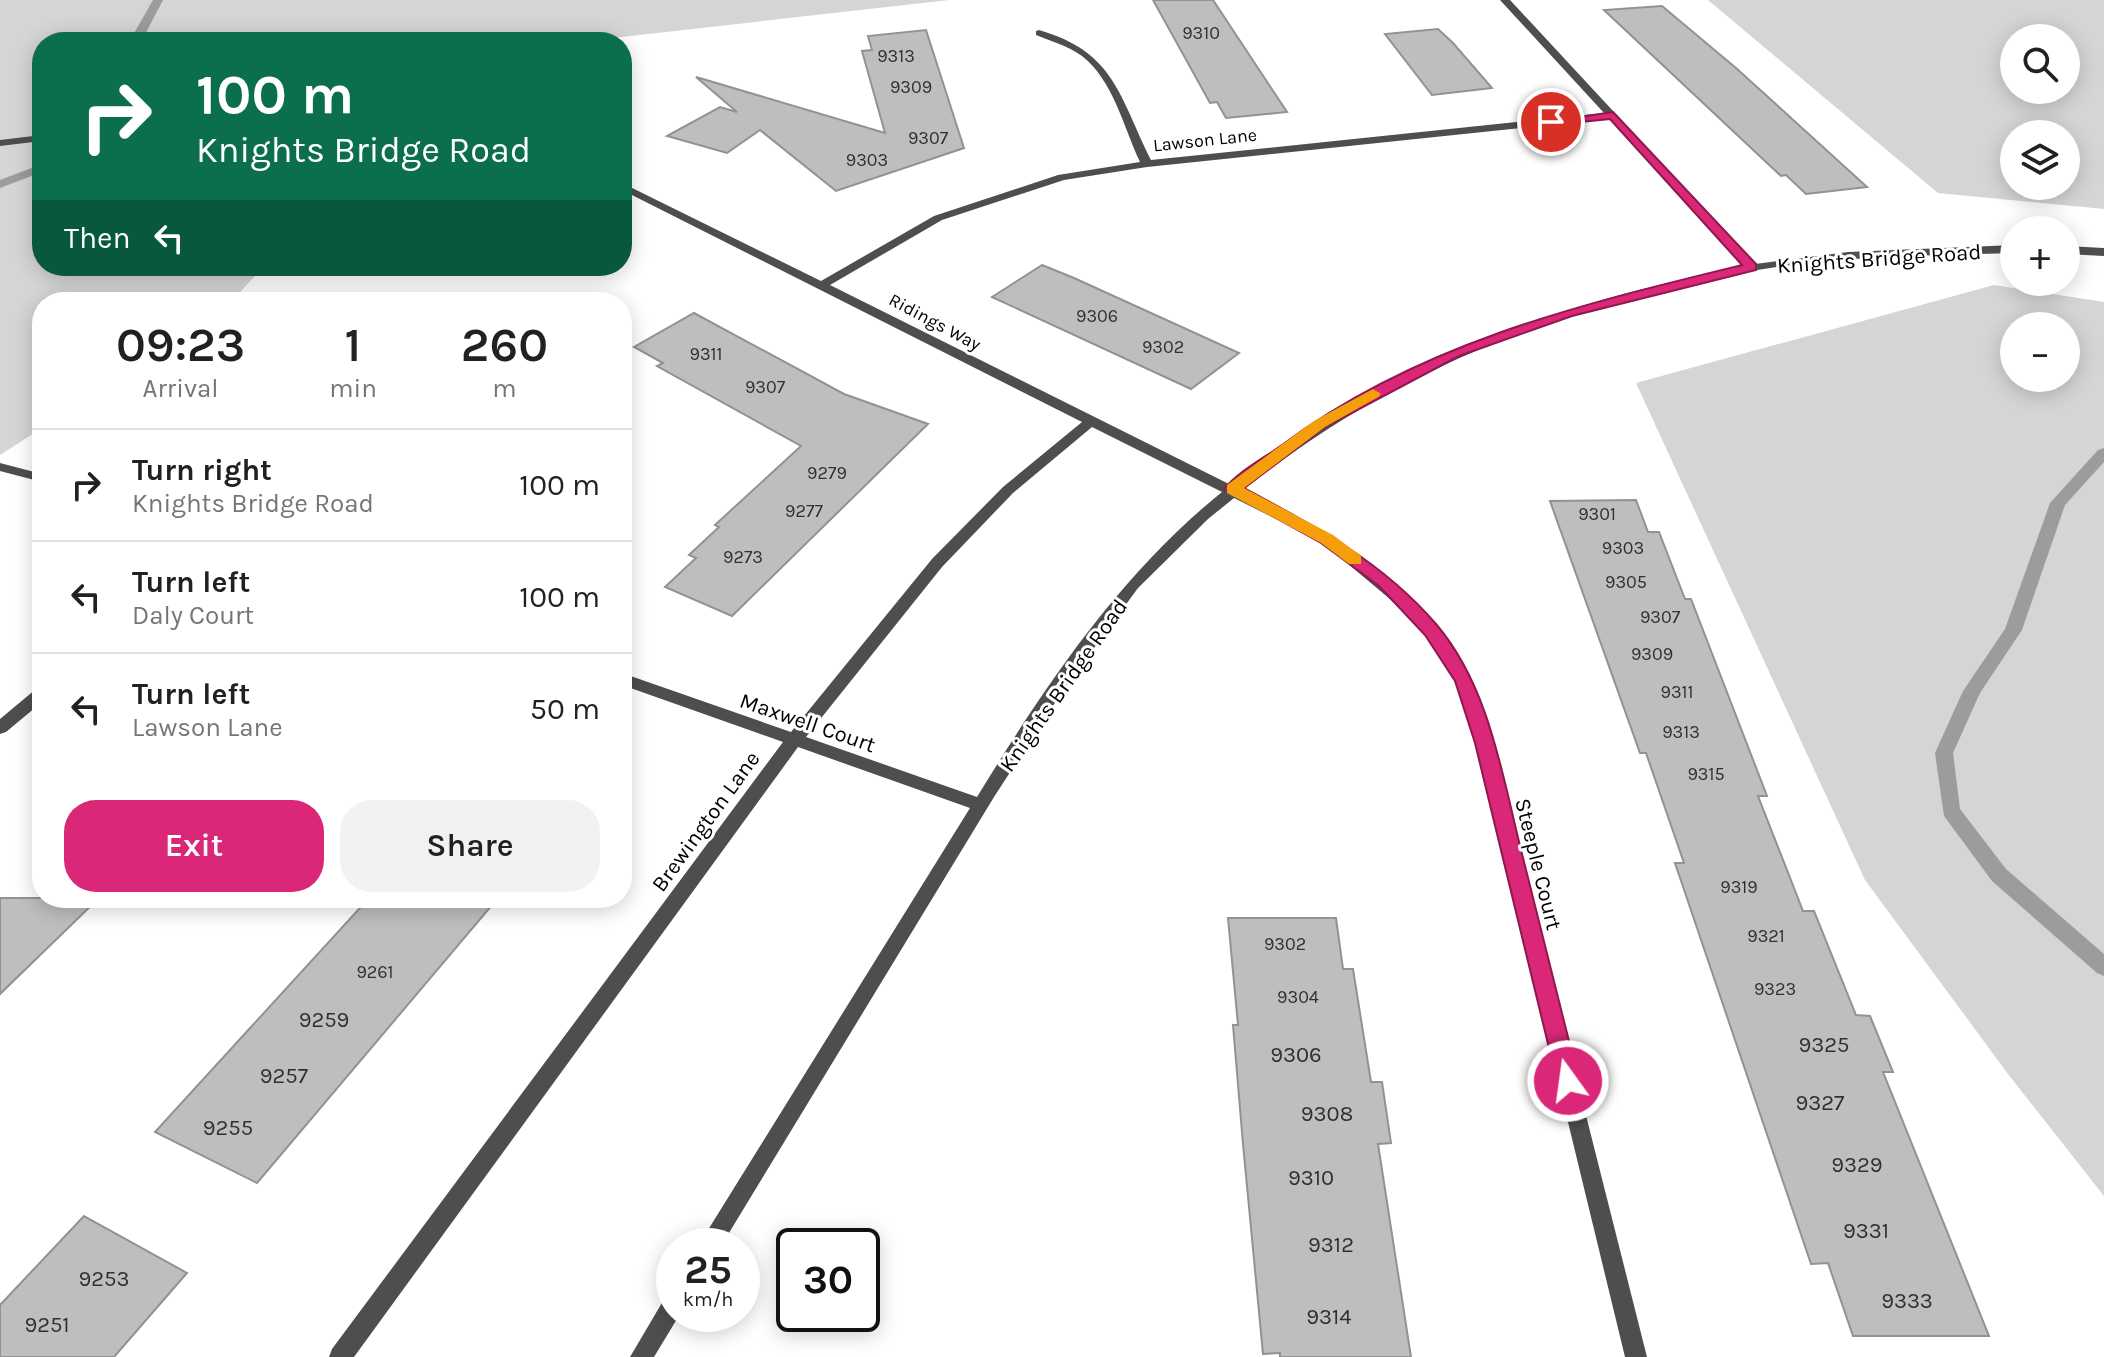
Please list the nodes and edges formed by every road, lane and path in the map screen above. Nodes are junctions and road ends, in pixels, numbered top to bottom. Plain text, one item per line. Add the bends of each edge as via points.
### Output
1 (1505, 0) edge
2 (1039, 33) dead end
3 (1613, 115) junction
4 (32, 139) edge
5 (0, 143) edge
6 (1147, 164) junction
7 (632, 191) edge
8 (2000, 249) edge
9 (2080, 251) edge
10 (2104, 252) edge
11 (1752, 267) junction
12 (824, 284) junction
13 (1089, 423) junction
14 (0, 467) edge
15 (32, 475) edge
16 (1232, 489) junction
17 (632, 683) edge
18 (32, 701) edge
19 (0, 728) edge
20 (794, 740) junction
21 (980, 805) junction
22 (720, 1228) edge
23 (657, 1332) edge
24 (340, 1357) edge
25 (641, 1357) edge
26 (1636, 1357) edge

1 - 3 street
2 - 6 street via 1090,58
3 - 6 street, Lawson Lane
3 - 11 street
4 - 5 street
6 - 12 street, Lawson Lane via 1062,177 995,196 938,218
7 - 12 street, Ridings Way
8 - 11 street, Knights Bridge Road via 1892,253
9 - 10 street
11 - 16 street, Knights Bridge Road via 1582,308 1454,353 1320,424
12 - 13 street, Ridings Way
13 - 16 street, Ridings Way
13 - 20 street, Brewington Lane via 1008,490 937,563
14 - 15 street
16 - 21 street, Knights Bridge Road via 1138,579 1061,679
16 - 26 street, Steeple Court via 1327,539 1385,582 1431,630 1464,680
17 - 20 street, Maxwell Court
18 - 19 street
20 - 21 street, Maxwell Court
20 - 24 street, Brewington Lane
21 - 22 street, Knights Bridge Road
23 - 25 street

